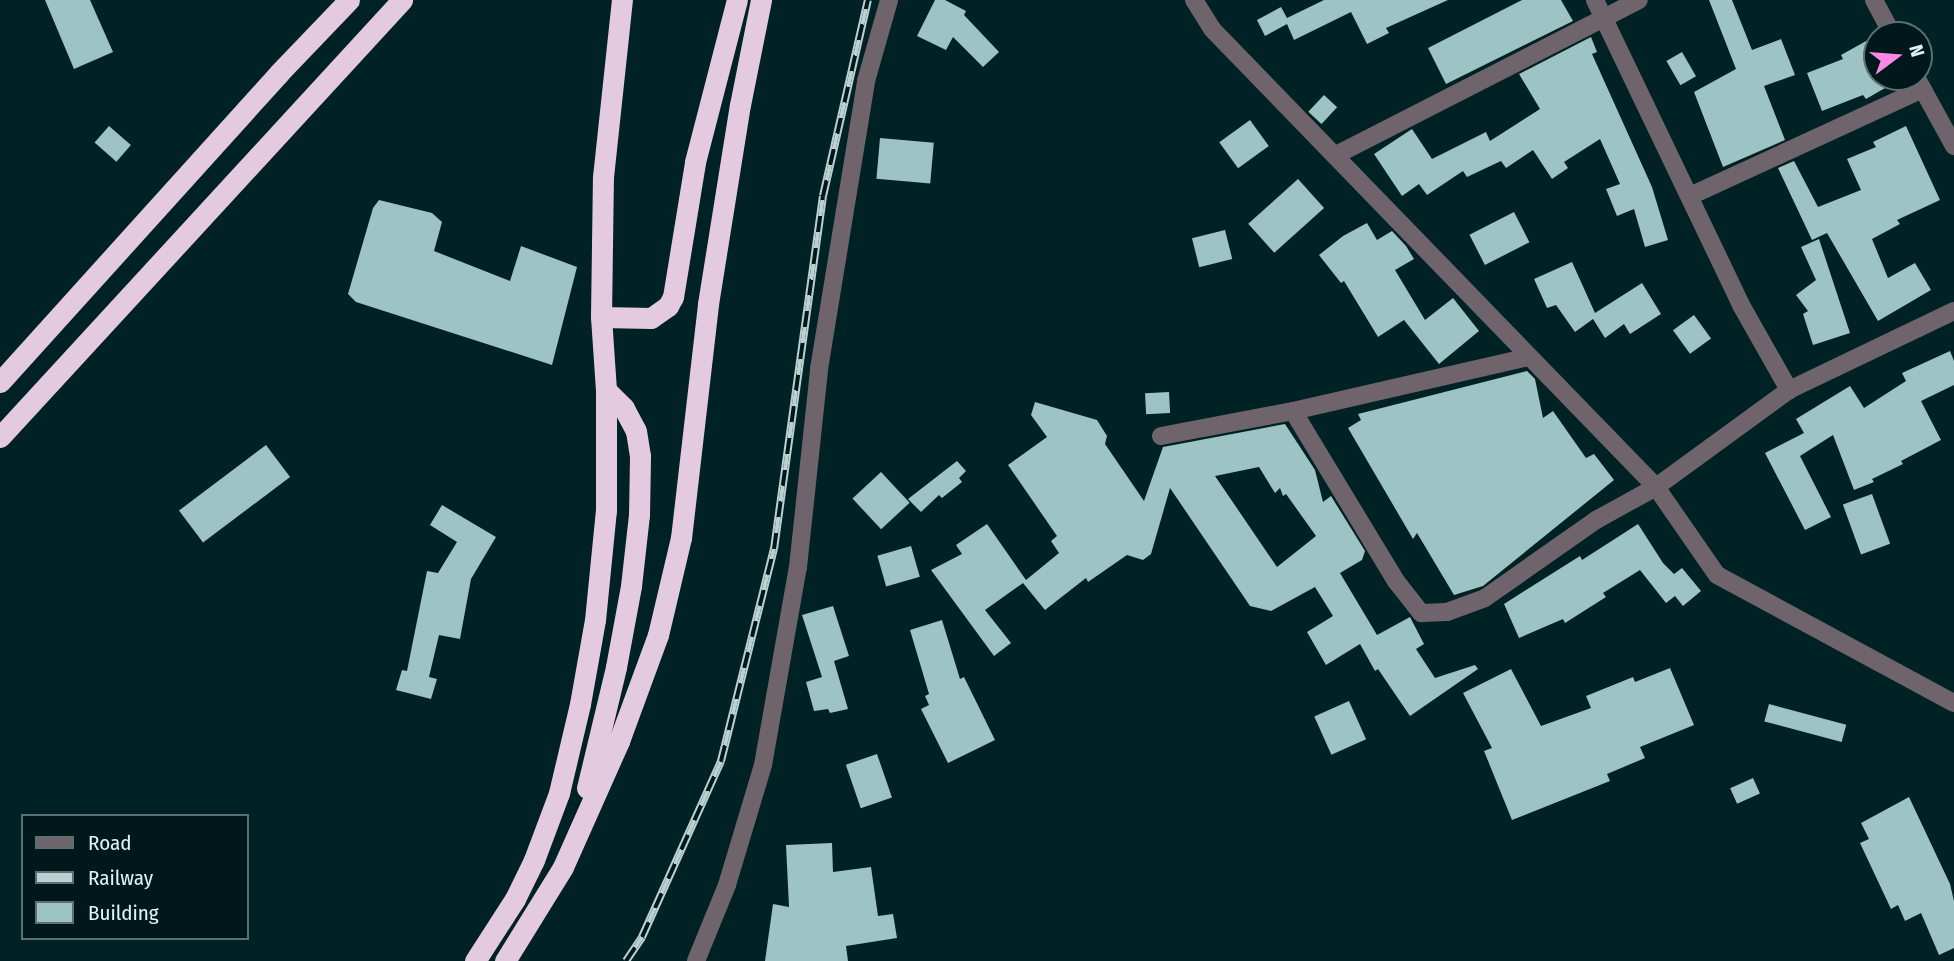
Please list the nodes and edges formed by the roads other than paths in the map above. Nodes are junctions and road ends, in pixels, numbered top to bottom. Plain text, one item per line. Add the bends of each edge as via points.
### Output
1 (349, 0) edge
2 (402, 0) edge
3 (622, 0) edge
4 (737, 0) edge
5 (761, 0) edge
6 (889, 0) edge
7 (1194, 0) edge
8 (1595, 0) edge
9 (1639, 0) edge
10 (1874, 0) edge
11 (1604, 17) junction
12 (1886, 21) edge
13 (1904, 91) edge
14 (1924, 91) edge
15 (1954, 146) edge
16 (1336, 155) junction
17 (1690, 196) junction
18 (1954, 311) edge
19 (601, 317) junction
20 (1529, 357) junction
21 (0, 382) edge
22 (606, 390) junction
23 (1789, 390) junction
24 (1293, 411) junction
25 (1161, 436) dead end
26 (0, 437) edge
27 (1656, 487) junction
28 (1954, 703) edge
29 (563, 867) junction
30 (475, 961) edge
31 (505, 961) edge
32 (696, 961) edge

1 - 21 highway
2 - 26 highway
3 - 19 highway via 603,177
4 - 19 highway via 695,162 673,297 651,318
5 - 29 highway via 708,304 681,538 658,635 619,741
6 - 32 street via 861,108 819,369 798,567 763,765 727,885
7 - 16 street via 1212,29
8 - 11 street
9 - 11 street
10 - 12 street
11 - 16 street
11 - 17 street
13 - 17 street
14 - 15 street
16 - 20 street
17 - 23 street via 1741,305
18 - 23 street
19 - 22 highway
20 - 24 street
20 - 27 street
22 - 29 highway via 624,408 636,431 639,515 616,667
22 - 30 highway via 606,510 595,620 580,704 559,793 534,860
23 - 27 street
24 - 25 street
24 - 27 street via 1396,581 1421,613 1447,611 1485,598 1596,520
27 - 28 street via 1717,575
29 - 31 highway

